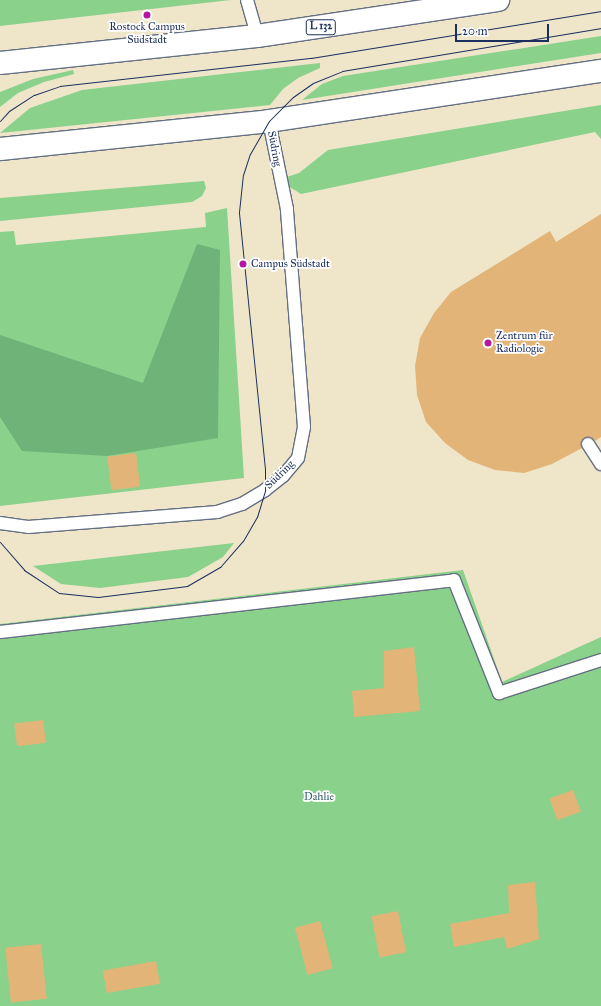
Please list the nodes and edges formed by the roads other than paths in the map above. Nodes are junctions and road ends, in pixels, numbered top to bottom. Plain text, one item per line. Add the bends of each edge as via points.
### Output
1 (247, 0) edge
2 (498, 0) edge
3 (257, 36) junction
4 (0, 63) edge
5 (601, 71) edge
6 (269, 121) junction
7 (0, 150) edge
8 (588, 444) dead end
9 (601, 464) edge
10 (0, 523) edge
11 (0, 632) edge
12 (601, 660) edge

1 - 3 lane
2 - 3 main road, L 132
3 - 4 main road, L 132
5 - 6 main road, Südring
6 - 7 main road, Südring
6 - 10 lane, Südring via 287,209 304,428 298,458 283,476 265,490 242,504 217,512 28,527
8 - 9 lane
11 - 12 lane via 454,580 499,693

